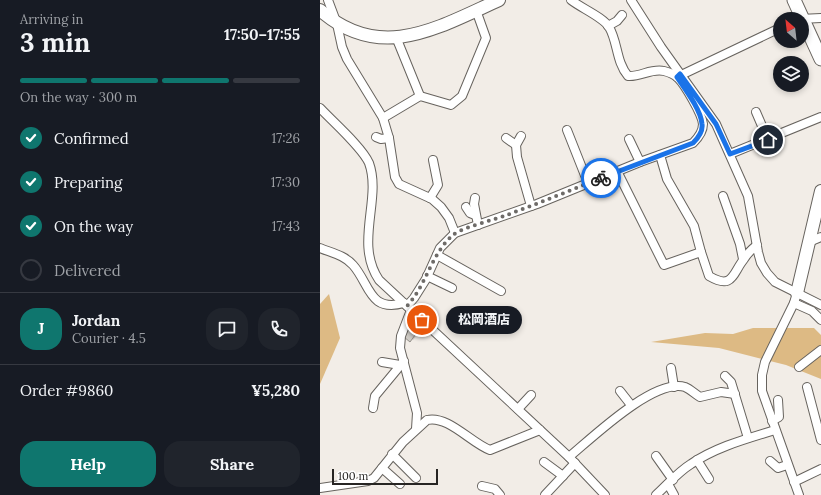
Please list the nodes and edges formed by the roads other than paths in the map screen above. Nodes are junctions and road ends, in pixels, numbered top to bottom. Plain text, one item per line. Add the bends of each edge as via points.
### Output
1 (328, 0) edge
2 (499, 0) edge
3 (571, 0) edge
4 (631, 0) edge
5 (794, 0) edge
6 (320, 10) edge
7 (476, 10) junction
8 (799, 12) edge
9 (622, 15) dead end
10 (809, 18) edge
11 (821, 18) edge
12 (338, 24) junction
13 (608, 26) junction
14 (773, 31) edge
15 (809, 34) edge
16 (396, 37) junction
17 (821, 59) edge
18 (679, 76) junction
19 (420, 96) junction
20 (320, 108) edge
21 (756, 112) dead end
22 (821, 117) edge
23 (384, 118) junction
24 (566, 130) dead end
25 (521, 136) dead end
26 (376, 137) dead end
27 (389, 138) junction
28 (506, 138) dead end
29 (629, 139) dead end
30 (768, 140) junction
31 (516, 145) junction
32 (730, 154) junction
33 (660, 155) junction
34 (432, 160) dead end
35 (640, 162) junction
36 (617, 171) junction
37 (588, 183) junction
38 (821, 191) edge
39 (723, 196) dead end
40 (430, 198) junction
41 (475, 198) dead end
42 (531, 206) junction
43 (466, 207) dead end
44 (475, 215) junction
45 (478, 225) junction
46 (455, 233) junction
47 (821, 237) edge
48 (809, 242) junction
49 (757, 245) junction
50 (320, 248) edge
51 (701, 252) junction
52 (437, 255) junction
53 (743, 259) junction
54 (427, 276) junction
55 (452, 288) dead end
56 (501, 291) dead end
57 (796, 298) junction
58 (821, 305) edge
59 (407, 306) junction
60 (821, 320) edge
61 (821, 350) edge
62 (382, 362) dead end
63 (402, 363) junction
64 (799, 367) dead end
65 (671, 368) dead end
66 (724, 376) dead end
67 (674, 386) junction
68 (807, 387) dead end
69 (620, 391) dead end
70 (735, 394) junction
71 (531, 395) dead end
72 (778, 400) dead end
73 (631, 405) junction
74 (373, 408) dead end
75 (518, 409) junction
76 (772, 421) junction
77 (416, 429) junction
78 (540, 430) junction
79 (775, 430) junction
80 (748, 438) junction
81 (821, 440) edge
82 (392, 454) junction
83 (656, 456) dead end
84 (569, 457) junction
85 (697, 460) junction
86 (770, 461) dead end
87 (544, 462) dead end
88 (575, 463) junction
89 (788, 465) junction
90 (382, 468) junction
91 (821, 469) edge
92 (563, 476) junction
93 (416, 478) dead end
94 (709, 479) dead end
95 (671, 482) junction
96 (794, 482) junction
97 (400, 484) dead end
98 (482, 486) dead end
99 (320, 488) edge
100 (500, 495) edge
101 (545, 495) edge
102 (605, 495) edge
103 (656, 495) edge
104 (674, 495) edge
105 (799, 495) edge

1 - 12 street
2 - 7 street
3 - 13 street via 602,19
4 - 18 street
5 - 8 main road
6 - 12 street
7 - 16 street via 434,29
7 - 19 street via 486,38 462,96 451,105
9 - 13 street
10 - 11 street
12 - 16 street via 364,36
12 - 23 street via 347,59
13 - 18 street via 623,70 628,76 638,77 652,71 664,71
14 - 18 street
15 - 17 main road
16 - 19 street
18 - 32 street via 716,124
18 - 33 street via 703,124 700,136 693,143
19 - 23 street
20 - 59 street via 368,162 373,186 368,230 374,272
21 - 30 street
22 - 30 street
23 - 27 street
24 - 37 street
25 - 31 street
26 - 27 street
27 - 40 street via 399,184
28 - 31 street
29 - 35 street
30 - 32 street
31 - 42 street via 520,170
32 - 49 street via 750,202
33 - 35 street
33 - 51 street via 667,179 694,226
34 - 40 street via 438,186
35 - 36 street
36 - 37 street
36 - 51 street via 664,265
37 - 42 street
38 - 48 street
39 - 53 street
40 - 46 street via 449,218
41 - 44 street
42 - 45 street
43 - 44 street
44 - 45 street
45 - 46 street
46 - 52 street via 440,248
47 - 48 street
48 - 57 street
49 - 53 street
49 - 57 street via 761,263 767,273
50 - 59 street via 342,256 353,265 368,291 380,302 389,306
51 - 53 street via 709,276 718,281 726,282 734,277
52 - 54 street
52 - 56 street
54 - 55 street
54 - 59 street
57 - 58 street
57 - 60 street
57 - 76 street via 765,362 762,375 762,392
59 - 63 street via 401,336
59 - 75 street
61 - 64 street
62 - 63 street
63 - 74 street via 375,396
63 - 77 street via 417,413
65 - 67 street
66 - 70 street via 731,382
67 - 70 street via 685,387 700,397 721,392
67 - 73 street
68 - 81 street
69 - 73 street
70 - 80 street
71 - 75 street
72 - 76 street via 780,417
73 - 84 street
75 - 78 street
76 - 79 street
77 - 78 street via 431,419 456,427 480,446 490,450
77 - 82 street
78 - 84 street
79 - 80 street
79 - 89 street
80 - 85 street
82 - 90 street
82 - 93 street
83 - 95 street
84 - 88 street
85 - 94 street
85 - 95 street
86 - 89 street via 778,468
87 - 92 street
88 - 92 street
88 - 102 street
89 - 96 street
90 - 97 street
90 - 99 street via 368,481
91 - 96 street
92 - 101 street
95 - 103 street
95 - 104 street
96 - 105 street
98 - 100 street via 495,489

